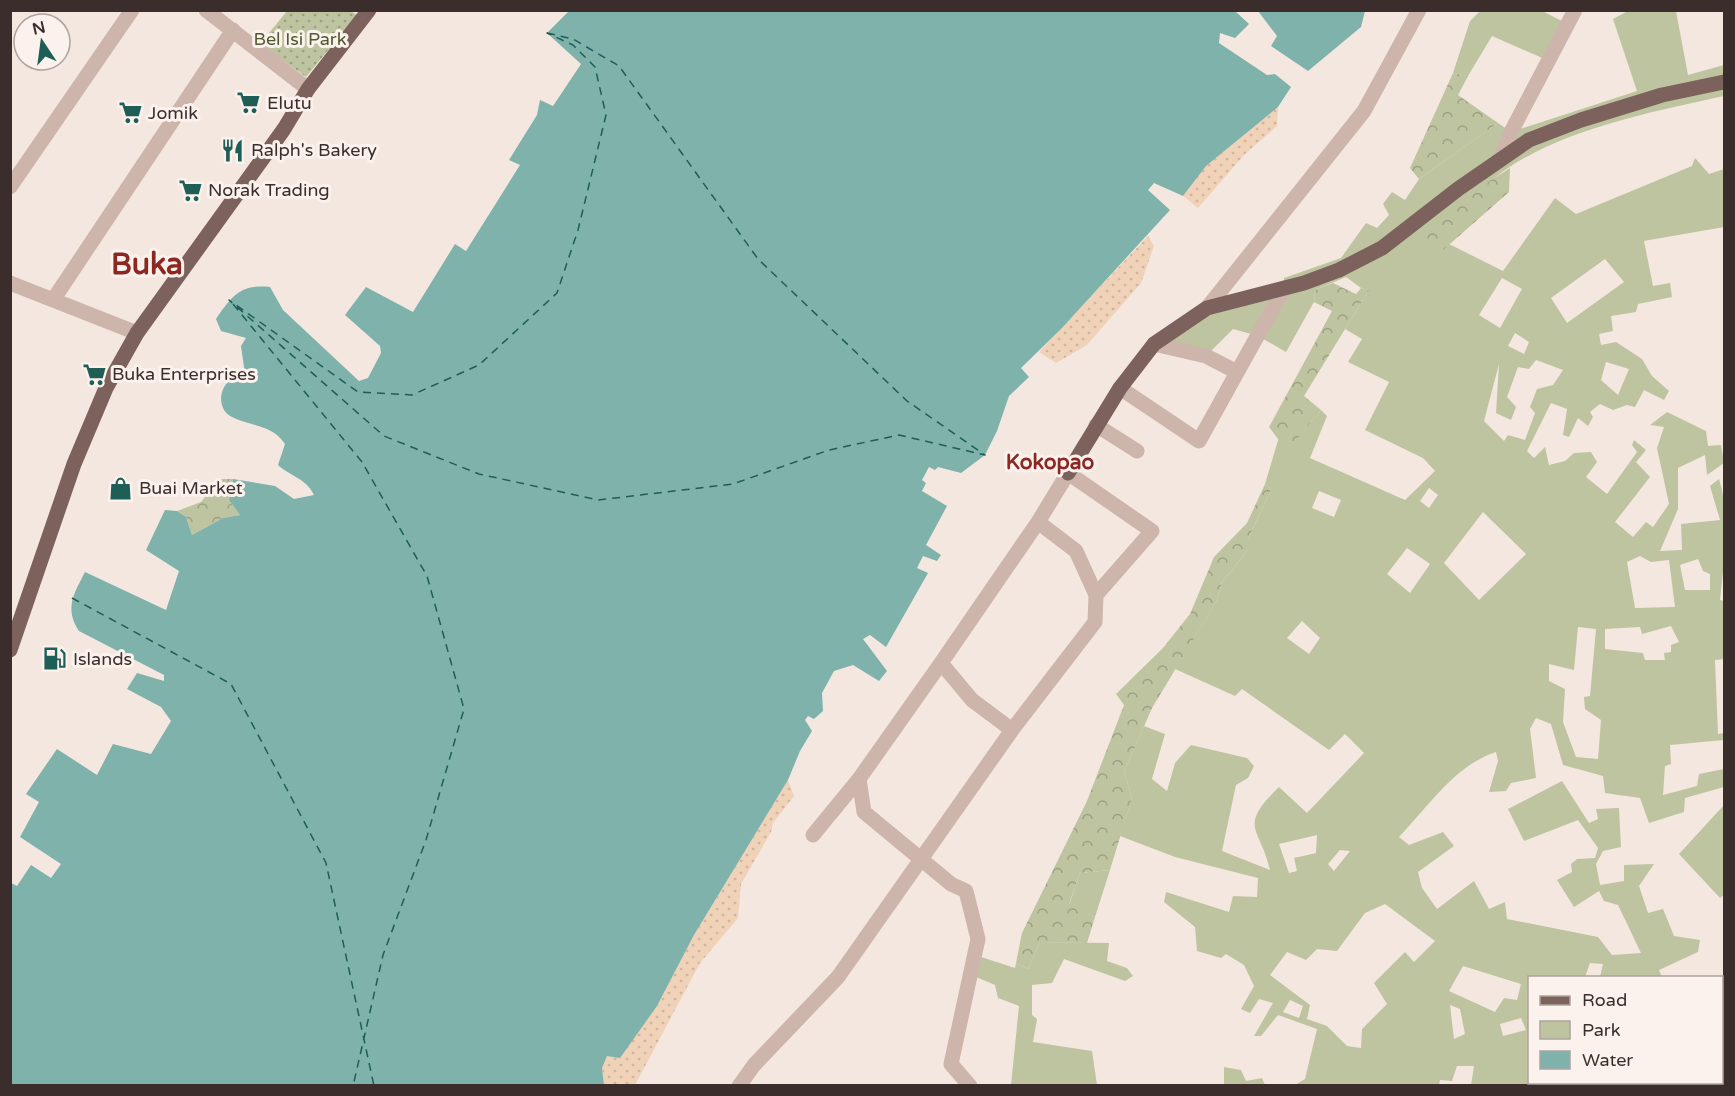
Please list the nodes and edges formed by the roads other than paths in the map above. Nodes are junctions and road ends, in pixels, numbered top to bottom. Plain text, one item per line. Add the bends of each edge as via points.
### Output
1 (132, 10) edge
2 (206, 10) edge
3 (369, 10) edge
4 (1419, 10) edge
5 (1575, 10) edge
6 (233, 30) junction
7 (1725, 82) edge
8 (309, 89) junction
9 (1501, 157) junction
10 (10, 187) edge
11 (10, 283) edge
12 (1284, 288) junction
13 (53, 300) junction
14 (1207, 308) junction
15 (137, 333) junction
16 (1154, 344) junction
17 (1238, 372) junction
18 (1120, 388) junction
19 (1096, 425) junction
20 (1137, 451) dead end
21 (1068, 473) junction
22 (1038, 522) junction
23 (1096, 595) junction
24 (10, 650) edge
25 (941, 663) junction
26 (1012, 730) junction
27 (859, 779) junction
28 (813, 835) dead end
29 (921, 860) junction
30 (739, 1086) edge
31 (970, 1086) edge

1 - 10 street
2 - 6 street
3 - 8 main road
4 - 14 street via 1364,111
5 - 9 street
6 - 8 street
6 - 13 street
7 - 9 main road via 1662,95 1581,120 1529,140
8 - 15 main road
9 - 12 main road via 1382,248 1339,270
11 - 13 street
12 - 14 main road
12 - 17 street
13 - 15 street
14 - 16 main road
15 - 24 main road via 106,388 74,464
16 - 17 street via 1206,356
16 - 18 main road
17 - 18 street via 1199,441
18 - 19 main road
19 - 20 street
19 - 21 main road
21 - 22 street
21 - 23 street via 1152,531
22 - 23 street via 1076,551
22 - 25 street
23 - 26 street via 1095,622
25 - 26 street via 972,700
25 - 27 street
26 - 29 street
27 - 28 street
27 - 29 street via 864,812
29 - 30 street via 838,977 754,1065
29 - 31 street via 966,891 978,939 951,1064

